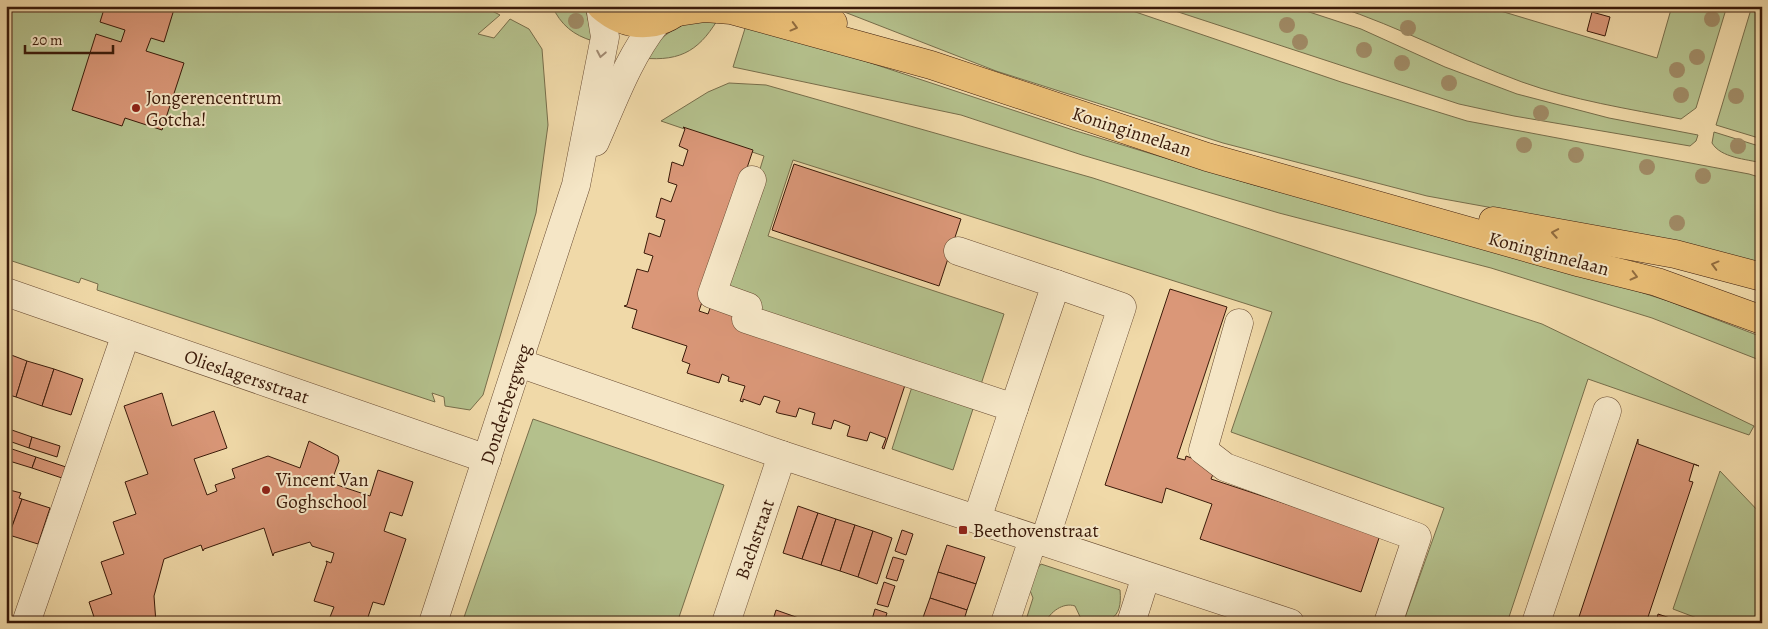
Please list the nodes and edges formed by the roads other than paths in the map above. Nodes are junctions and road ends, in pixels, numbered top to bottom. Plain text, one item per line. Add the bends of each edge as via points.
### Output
1 (601, 6) edge
2 (793, 6) edge
3 (673, 14) edge
4 (931, 65) junction
5 (752, 180) dead end
6 (576, 185) junction
7 (1334, 192) junction
8 (958, 251) dead end
9 (1762, 277) edge
10 (1056, 284) junction
11 (6, 292) edge
12 (1762, 320) edge
13 (1239, 323) dead end
14 (126, 334) junction
15 (519, 363) junction
16 (1014, 408) junction
17 (1607, 412) dead end
18 (782, 454) junction
19 (488, 459) junction
20 (977, 519) junction
21 (1038, 540) junction
22 (1146, 576) junction
23 (26, 623) edge
24 (433, 623) edge
25 (726, 623) edge
26 (1006, 623) edge
27 (1131, 623) edge
28 (1290, 623) edge
29 (1388, 623) edge
30 (1536, 623) edge

1 - 3 main road, Koninginnelaan via 625,21 646,24
1 -> 6 street, Donderbergweg via 604,37
2 - 4 main road, Koninginnelaan
3 -> 4 main road, Koninginnelaan via 705,8 731,10
3 - 6 street, Donderbergweg via 642,40
4 - 7 main road, Koninginnelaan via 1207,156
5 - 16 street via 712,294 748,306 746,319
6 - 15 street, Donderbergweg
9 -> 7 main road, Koninginnelaan via 1675,254
7 -> 12 main road, Koninginnelaan via 1657,282
8 - 10 street
10 - 16 street
10 - 21 street via 1122,307
11 - 14 street, Olieslagersstraat
13 - 29 street via 1202,450 1225,467 1417,537
14 - 19 street, Olieslagersstraat
14 - 23 street
15 - 18 street
15 - 19 street, Donderbergweg
16 - 20 street
17 - 30 street
18 - 20 street
18 - 25 street, Bachstraat
19 - 24 street, Donderbergweg
20 - 21 street
21 - 22 street
21 - 26 street
22 - 27 street
22 - 28 street

